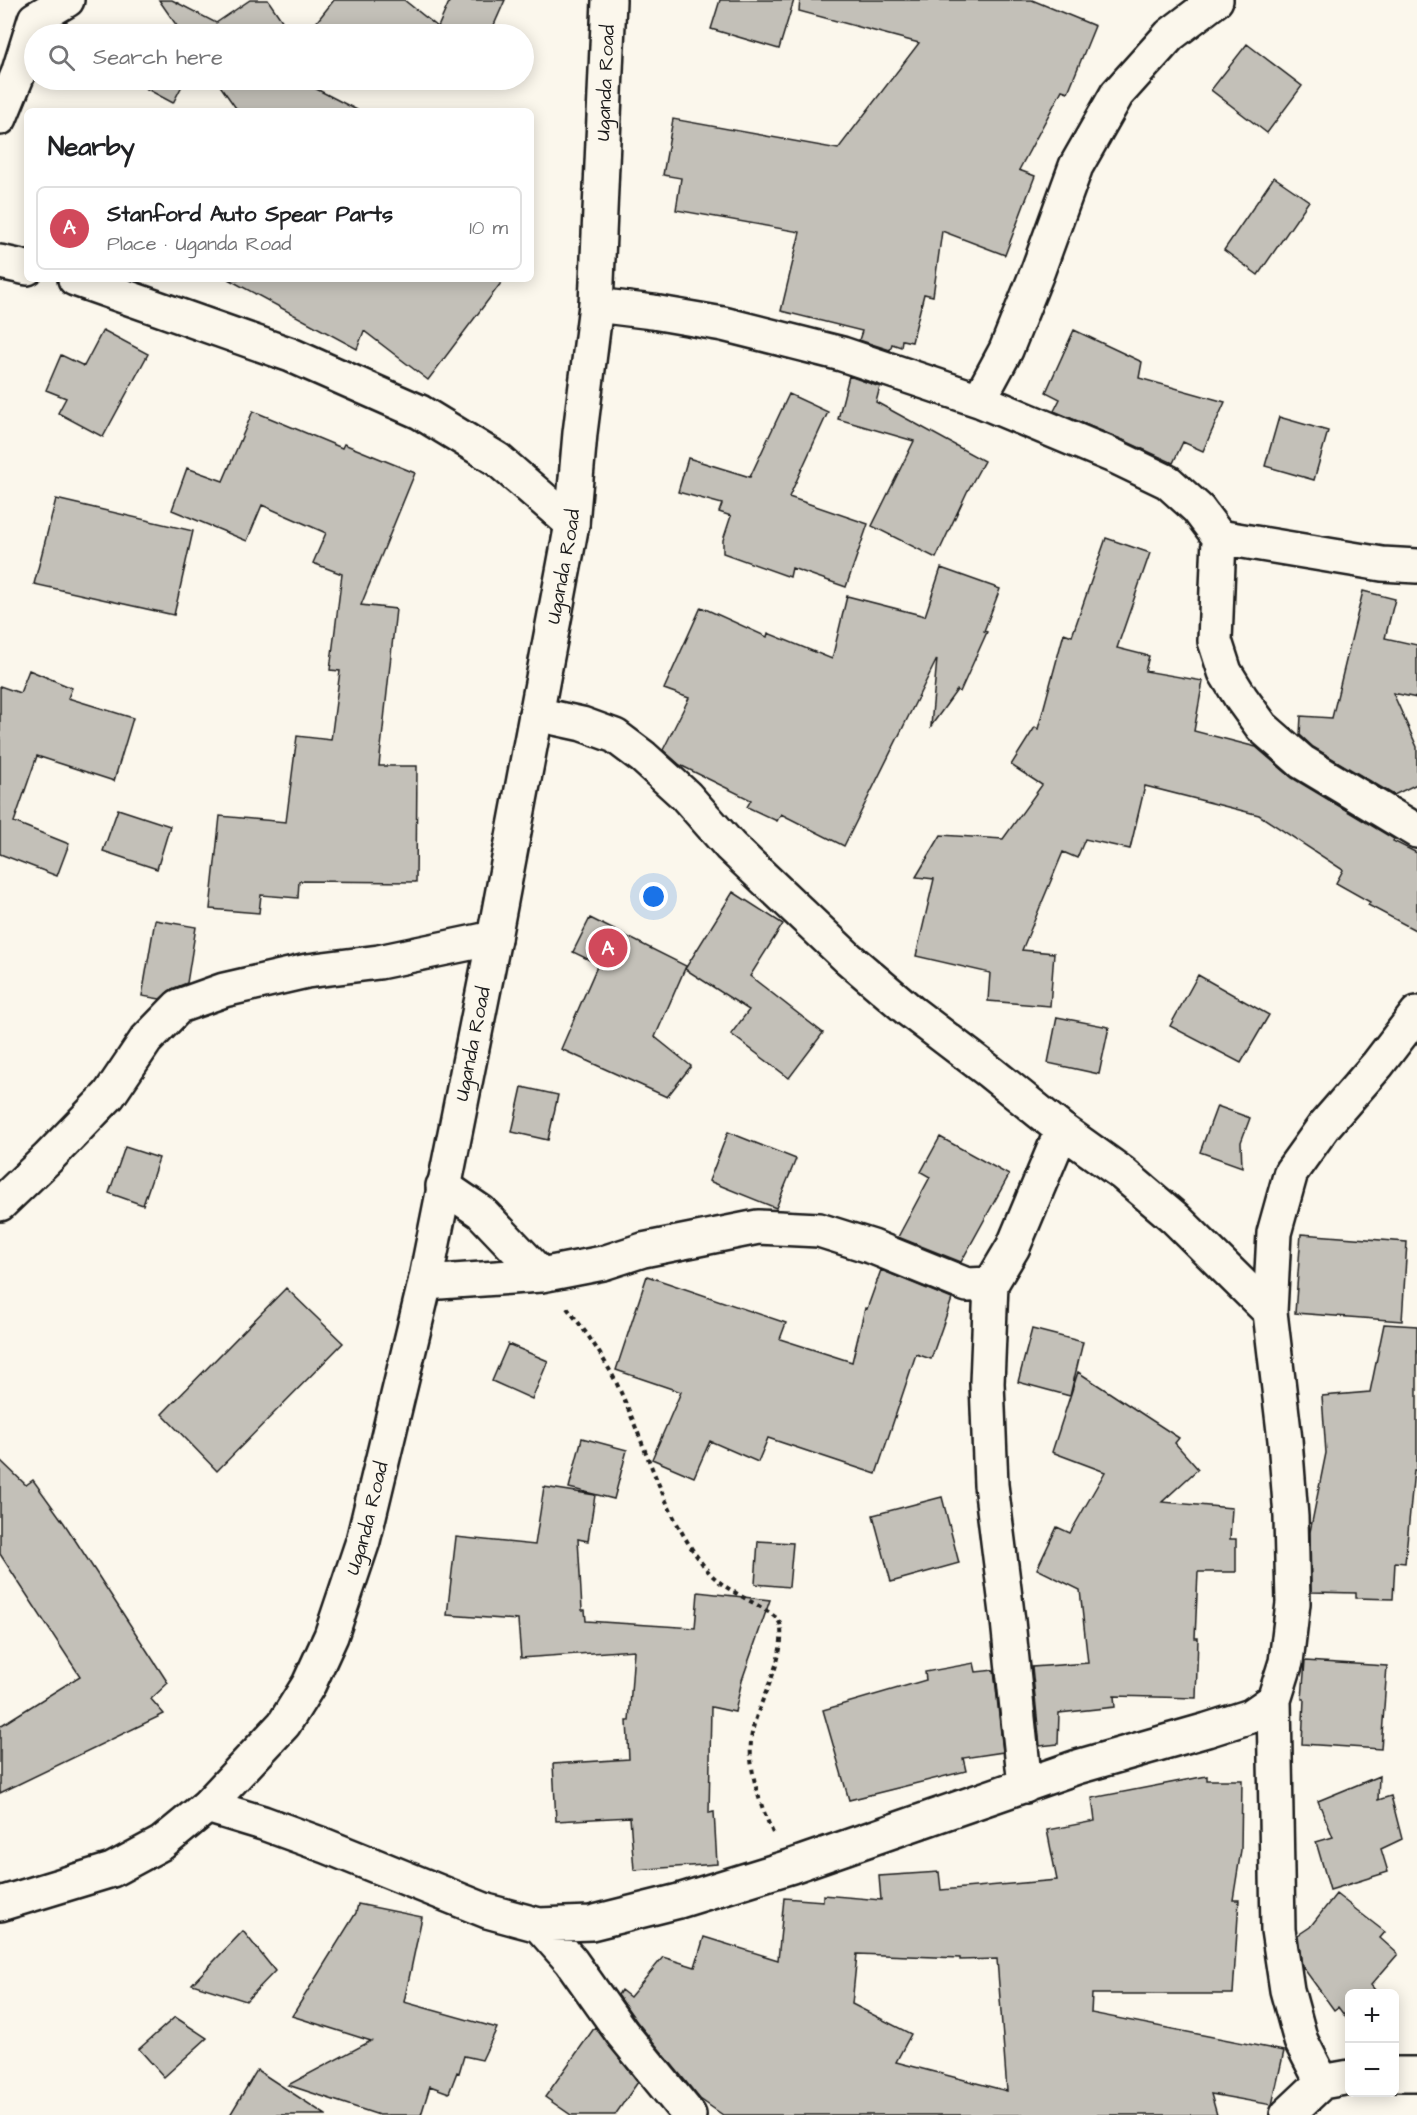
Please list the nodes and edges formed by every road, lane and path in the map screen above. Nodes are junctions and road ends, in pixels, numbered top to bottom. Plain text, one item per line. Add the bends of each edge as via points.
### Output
1 (67, 0) edge
2 (609, 0) edge
3 (1216, 0) edge
4 (33, 24) edge
5 (24, 55) edge
6 (0, 118) edge
7 (0, 262) edge
8 (24, 267) edge
9 (84, 282) edge
10 (596, 305) junction
11 (979, 400) junction
12 (572, 524) junction
13 (1220, 537) junction
14 (1417, 566) edge
15 (536, 714) junction
16 (1417, 831) edge
17 (494, 938) junction
18 (1417, 1013) edge
19 (1062, 1130) junction
20 (443, 1186) junction
21 (0, 1204) edge
22 (541, 1275) junction
23 (425, 1283) junction
24 (991, 1284) junction
25 (1270, 1312) junction
26 (1274, 1700) junction
27 (1025, 1786) junction
28 (207, 1806) junction
29 (792, 1866) junction
30 (0, 1904) edge
31 (540, 1925) junction
32 (1399, 2074) edge
33 (1417, 2074) edge
34 (1336, 2079) edge
35 (681, 2112) edge
36 (1287, 2115) edge

1 - 4 street via 35,19
2 - 10 street, Uganda Road
3 - 11 street via 1170,35 1117,94 1076,166 1006,350
5 - 6 street
7 - 8 street
9 - 12 street via 291,355 420,412 497,459
10 - 11 street via 723,324 783,338
10 - 12 street, Uganda Road
11 - 13 street via 1168,482 1198,509
12 - 15 street, Uganda Road
13 - 14 street via 1382,564
13 - 16 street via 1215,641 1225,672 1241,698 1262,727 1302,762
15 - 17 street, Uganda Road
15 - 19 street via 615,736 643,757 848,958
17 - 20 street, Uganda Road
17 - 21 street via 379,962 307,971 224,990 179,1006 146,1040 109,1095
18 - 25 street via 1324,1126 1292,1172 1274,1233
19 - 24 street via 1014,1247
19 - 25 street via 1175,1218
20 - 22 street via 481,1212
20 - 23 street, Uganda Road
22 - 23 street
22 - 24 street via 758,1227 819,1230 967,1285
22 - 29 path via 580,1325 614,1379 686,1541 710,1573 776,1618 781,1626 778,1654 753,1729 752,1757 761,1804
23 - 28 street, Uganda Road via 363,1541 331,1636 309,1684 284,1724
24 - 27 street via 987,1383 991,1485
25 - 26 street via 1286,1440 1293,1603 1286,1662
26 - 27 street via 1251,1716
26 - 34 street via 1278,1930 1287,1990 1301,2041
27 - 29 street
28 - 30 street, Uganda Road via 162,1843 112,1870
28 - 31 street via 326,1846 487,1911
29 - 31 street via 614,1918
31 - 35 street via 571,1961
32 - 33 street
34 - 36 street

